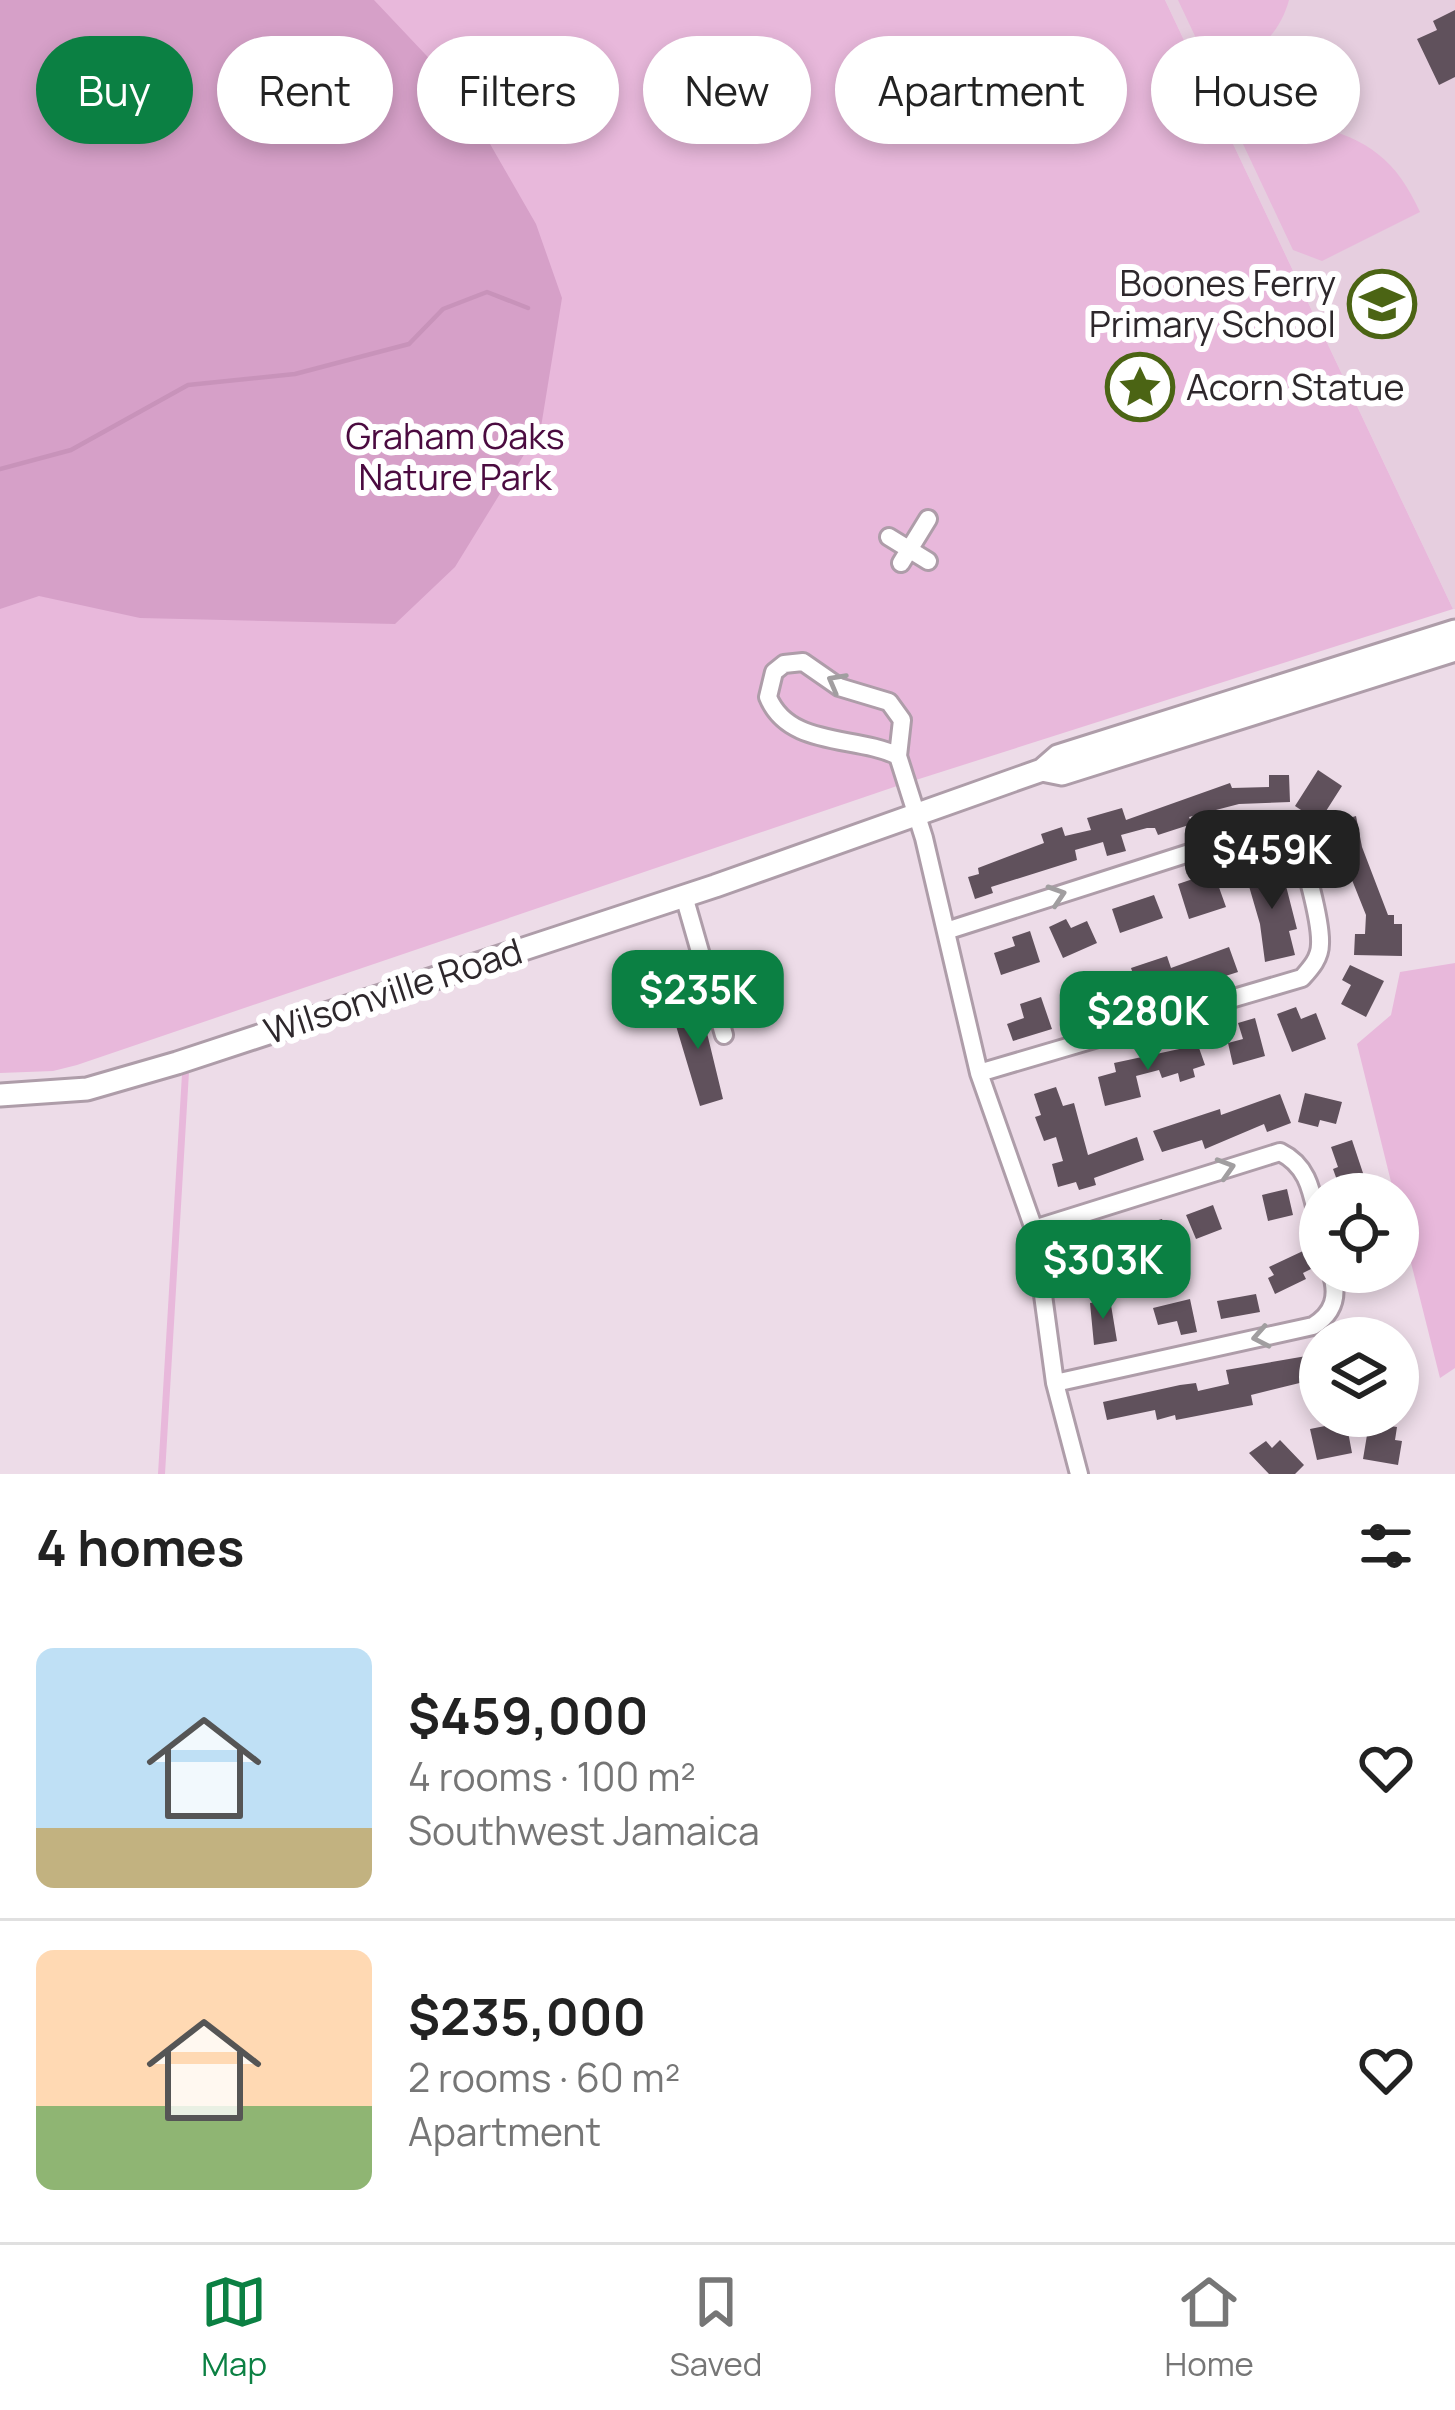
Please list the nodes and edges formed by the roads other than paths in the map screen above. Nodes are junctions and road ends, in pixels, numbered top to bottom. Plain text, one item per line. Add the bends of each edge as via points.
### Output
1 (928, 519) dead end
2 (889, 537) dead end
3 (905, 556) junction
4 (928, 561) dead end
5 (1455, 631) edge
6 (1455, 650) edge
7 (898, 756) junction
8 (1042, 770) junction
9 (917, 814) junction
10 (684, 896) junction
11 (946, 932) junction
12 (724, 1035) dead end
13 (979, 1073) junction
14 (0, 1095) edge
15 (1305, 1173) edge
16 (1034, 1229) junction
17 (1334, 1293) edge
18 (1055, 1383) junction
19 (1079, 1474) edge

1 - 3 street
2 - 3 street
3 - 4 street
5 - 8 main road via 1058,756
6 - 8 main road via 1062,773
7 -> 7 street via 903,727 889,702 838,687 803,662 774,672 768,697 790,724
7 - 9 street
8 - 9 main road, Wilsonville Road
9 - 10 main road, Wilsonville Road
9 - 11 street
10 - 12 street
10 - 14 main road, Wilsonville Road via 114,1082 62,1094
11 - 13 street
11 -> 13 street via 1264,829 1293,840 1318,927 1321,947 1302,978
13 - 16 street
16 -> 15 street via 1280,1152
16 - 18 street
17 -> 18 street via 1326,1318 1313,1326
18 - 19 street

